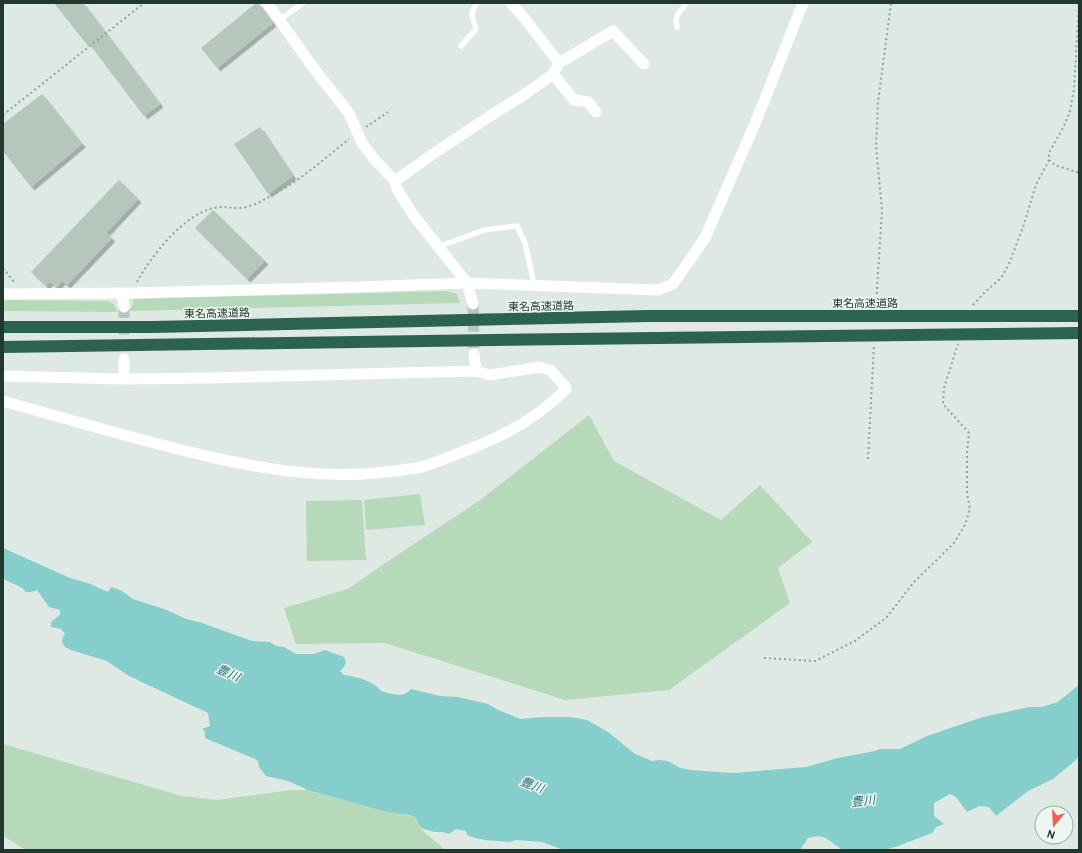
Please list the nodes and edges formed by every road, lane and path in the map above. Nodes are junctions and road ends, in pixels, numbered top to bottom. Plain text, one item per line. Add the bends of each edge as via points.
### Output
1 (144, 3) edge
2 (267, 3) edge
3 (303, 3) edge
4 (477, 3) edge
5 (512, 3) edge
6 (686, 3) edge
7 (803, 3) edge
8 (891, 3) edge
9 (1079, 3) edge
10 (278, 20) junction
11 (677, 28) dead end
12 (461, 46) dead end
13 (559, 63) junction
14 (644, 64) dead end
15 (553, 74) junction
16 (388, 112) dead end
17 (596, 112) dead end
18 (3, 115) edge
19 (358, 133) junction
20 (1049, 160) junction
21 (1079, 173) edge
22 (395, 181) junction
23 (438, 248) junction
24 (3, 268) edge
25 (466, 283) junction
26 (533, 285) junction
27 (127, 293) junction
28 (3, 294) edge
29 (20, 294) junction
30 (473, 304) tunnel mouth
31 (876, 304) dead end
32 (124, 307) tunnel mouth
33 (970, 309) dead end
34 (1079, 316) edge
35 (3, 327) edge
36 (1079, 333) edge
37 (960, 337) dead end
38 (874, 343) dead end
39 (3, 347) edge
40 (474, 354) tunnel mouth
41 (124, 359) tunnel mouth
42 (476, 371) junction
43 (3, 376) edge
44 (124, 379) junction
45 (3, 401) edge
46 (868, 459) dead end
47 (764, 658) dead end

1 - 18 path
2 - 10 street
3 - 10 lane
4 - 12 lane via 471,16 476,30
5 - 13 street
6 - 11 lane via 675,19
7 - 26 street via 757,119 705,238 673,284 658,290
8 - 31 path via 878,102 876,146 882,211
9 - 20 path via 1074,89 1070,111 1049,153
10 - 19 street via 349,113
13 - 14 street via 613,31
13 - 15 street
15 - 17 street via 574,100 588,102
15 - 22 street
16 - 19 path
19 - 22 street via 375,160
19 - 27 path via 299,178 267,198 240,208 212,208 175,231
20 - 21 path via 1055,165
20 - 33 path via 1036,185 1009,264 1001,278
22 - 23 street via 397,189 414,216
23 - 25 street
23 - 26 lane via 484,230 517,226 525,243
24 - 29 path via 20,289
25 - 26 street
25 - 27 street
25 - 30 street
27 - 29 street
27 - 32 street
28 - 29 street
34 - 35 highway, 東名高速道路 via 648,316 153,327
36 - 39 highway
37 - 47 path via 944,388 943,404 969,433 967,494 970,509 965,525 954,543 914,582 886,618 855,641 815,661
38 - 46 path
40 - 42 street
41 - 44 street
42 - 44 street
42 - 45 street via 490,375 539,367 550,370 566,389 535,416 493,440 422,467 352,475 304,473 252,466 168,448
43 - 44 street

